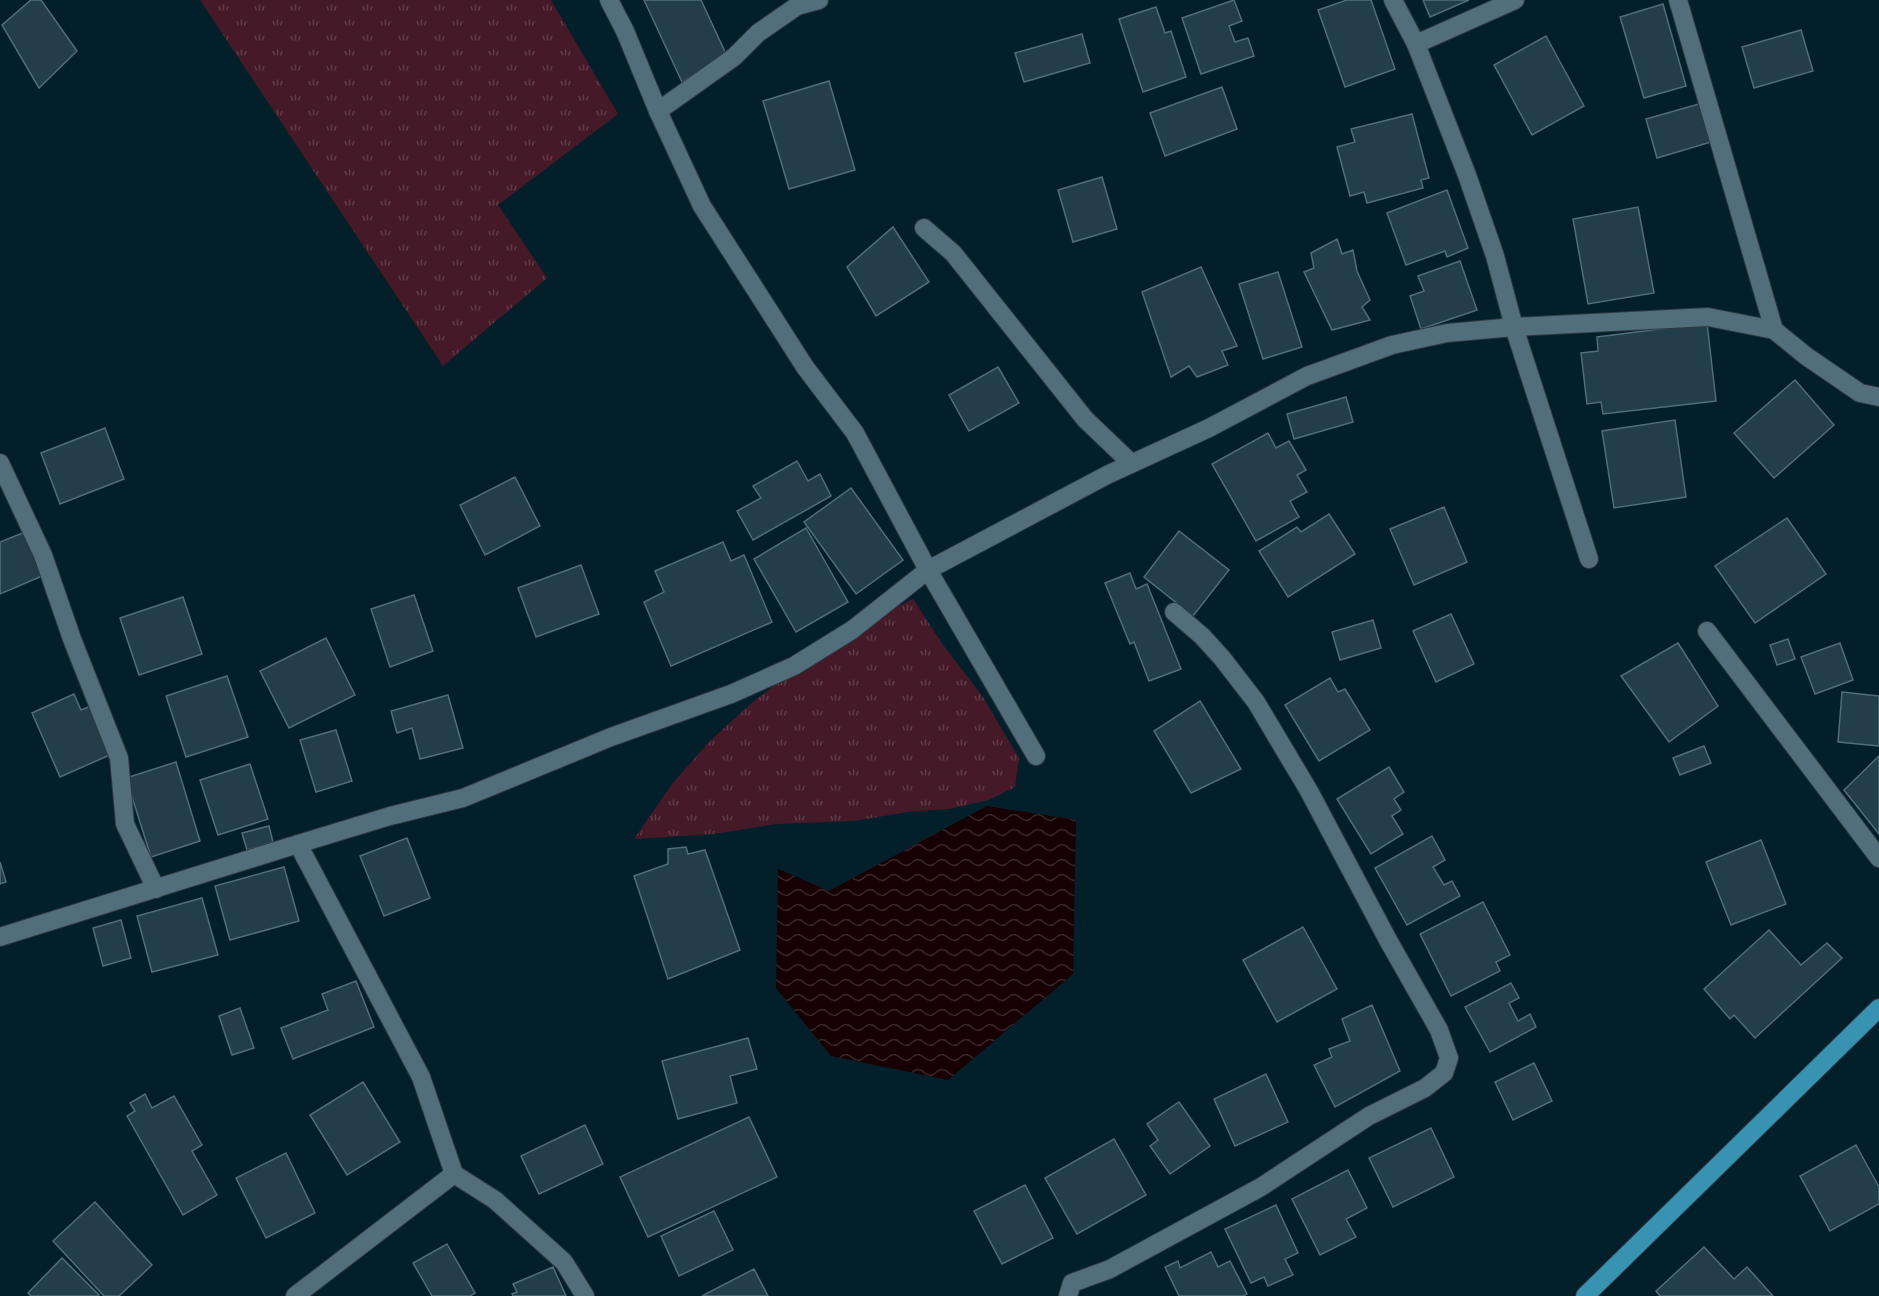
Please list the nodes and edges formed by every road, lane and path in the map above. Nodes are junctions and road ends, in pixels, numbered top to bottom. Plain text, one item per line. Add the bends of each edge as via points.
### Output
1 (609, 0) edge
2 (819, 0) edge
3 (1393, 0) edge
4 (1515, 0) edge
5 (1678, 0) edge
6 (1416, 44) junction
7 (658, 111) junction
8 (924, 228) dead end
9 (1514, 327) junction
10 (1774, 330) junction
11 (1879, 397) edge
12 (0, 463) edge
13 (1131, 463) junction
14 (1589, 559) dead end
15 (928, 570) junction
16 (1174, 612) dead end
17 (1707, 631) dead end
18 (1036, 756) dead end
19 (298, 844) junction
20 (1879, 858) edge
21 (156, 889) junction
22 (0, 938) edge
23 (1879, 1008) edge
24 (454, 1174) junction
25 (295, 1296) edge
26 (585, 1296) edge
27 (1068, 1296) edge
28 (1584, 1296) edge

1 - 7 street
2 - 7 street via 797,6
3 - 6 street
4 - 6 street
5 - 10 street
6 - 9 street via 1488,235
7 - 15 street via 702,206 805,367 855,433
8 - 13 street via 953,253 1085,419
9 - 10 street via 1708,317
9 - 13 street via 1447,333 1392,345 1307,376 1209,428
9 - 14 street
10 - 11 street via 1860,393
12 - 21 street via 43,555 119,758 126,824
13 - 15 street
15 - 18 street
15 - 19 street via 852,630 784,671 464,798
16 - 27 street via 1202,636 1256,702 1439,1030 1449,1058 1444,1073 1425,1088 1369,1116 1261,1187 1110,1269 1072,1283
17 - 20 street
19 - 21 street
19 - 24 street via 421,1077
21 - 22 street
23 - 28 main road
24 - 25 street
24 - 26 street via 495,1200 564,1262

